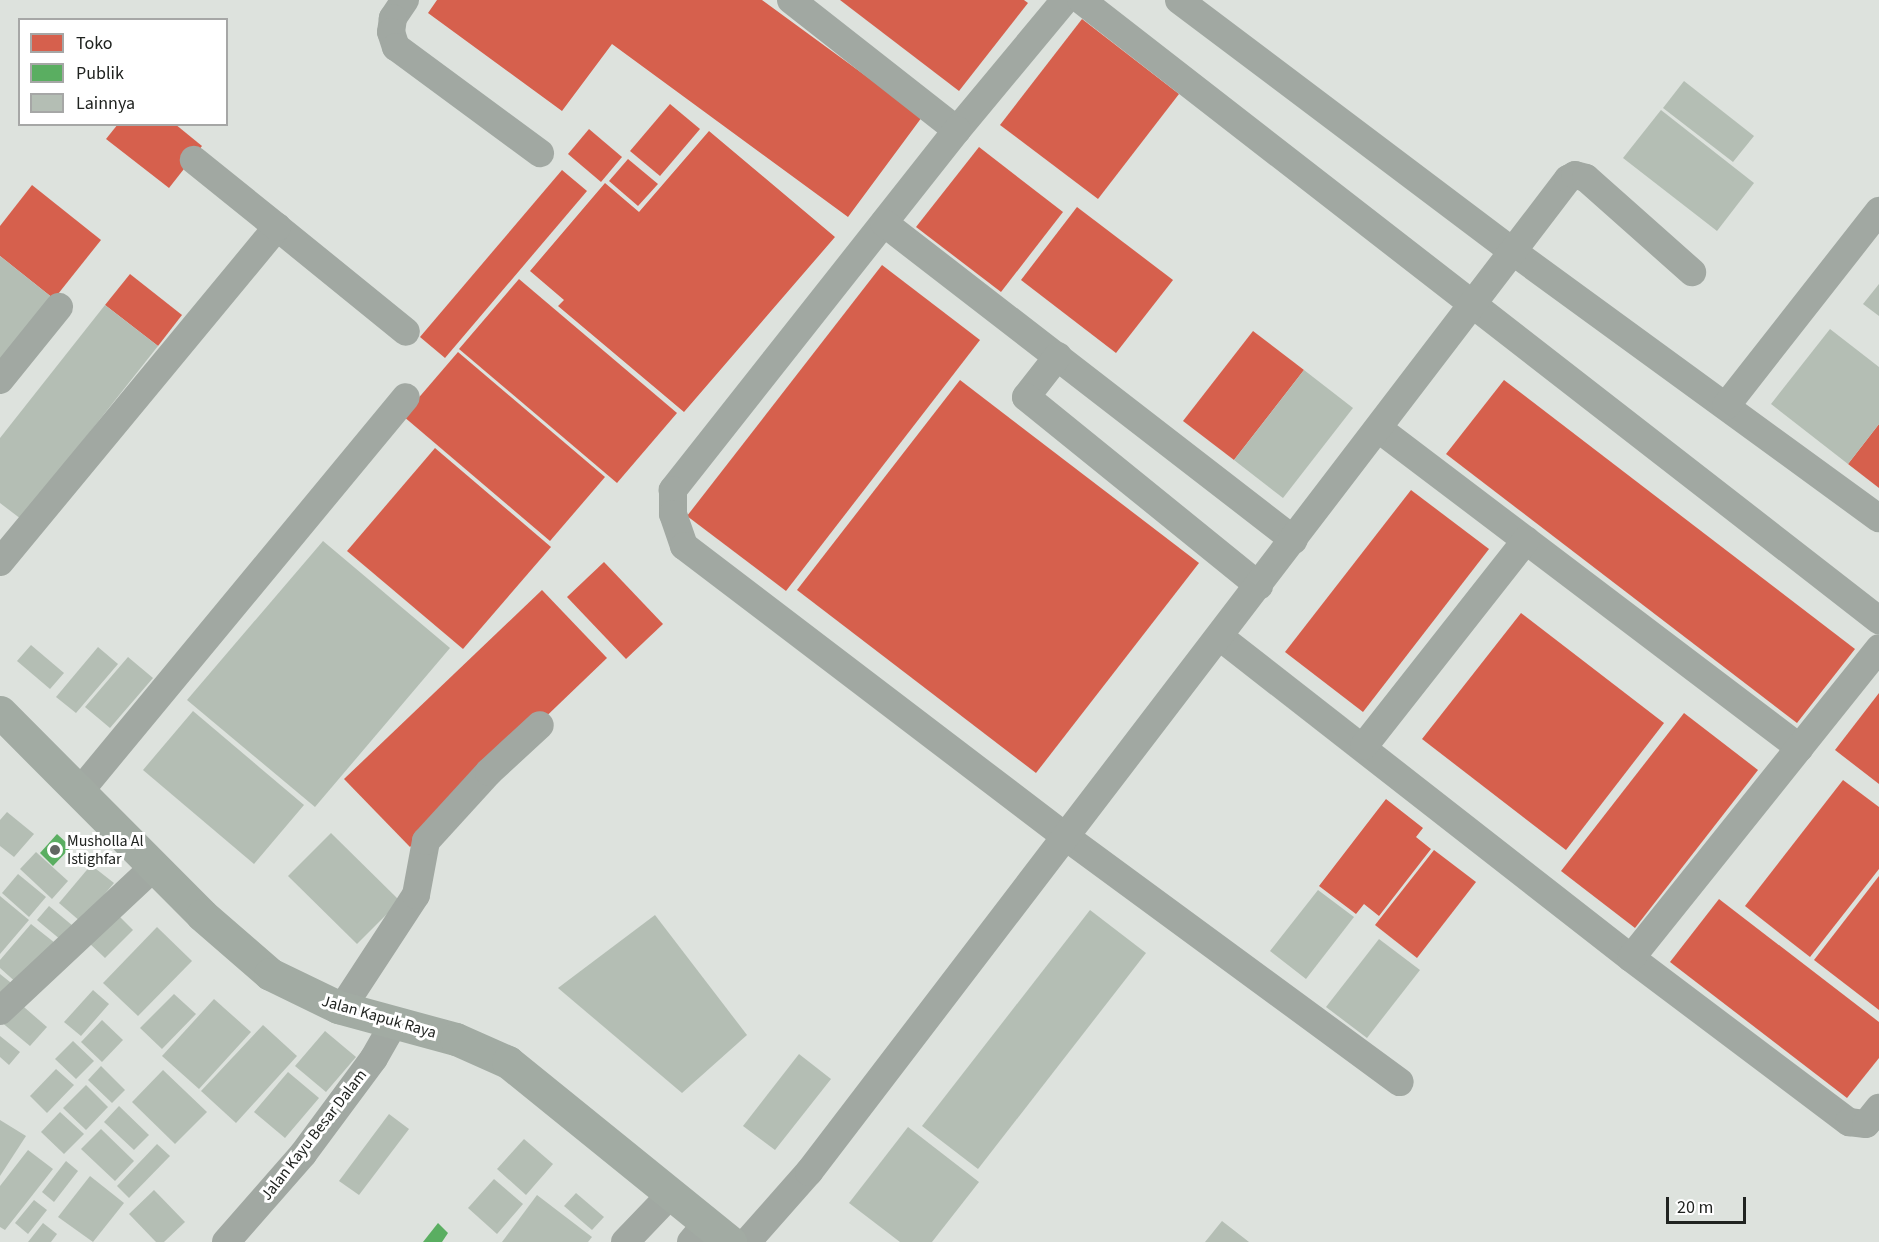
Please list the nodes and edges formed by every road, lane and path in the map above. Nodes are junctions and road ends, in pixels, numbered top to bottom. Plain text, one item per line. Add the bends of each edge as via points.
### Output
1 (405, 0) edge
2 (791, 0) edge
3 (1065, 0) edge
4 (1081, 0) edge
5 (1179, 0) edge
6 (957, 130) junction
7 (540, 153) dead end
8 (194, 160) dead end
9 (1879, 210) edge
10 (884, 224) junction
11 (277, 226) junction
12 (1515, 253) junction
13 (1692, 272) dead end
14 (1475, 305) junction
15 (59, 307) dead end
16 (406, 332) dead end
17 (1058, 356) junction
18 (0, 380) edge
19 (406, 397) dead end
20 (1726, 406) junction
21 (1379, 429) junction
22 (1879, 518) edge
23 (1294, 540) junction
24 (1526, 540) junction
25 (0, 562) edge
26 (1259, 585) junction
27 (1879, 620) edge
28 (1220, 637) junction
29 (1879, 648) edge
30 (0, 712) edge
31 (540, 725) dead end
32 (1364, 746) junction
33 (1800, 748) junction
34 (80, 791) junction
35 (1066, 837) junction
36 (154, 867) junction
37 (1631, 958) junction
38 (342, 1008) junction
39 (0, 1011) edge
40 (394, 1023) junction
41 (1400, 1082) dead end
42 (1879, 1108) edge
43 (671, 1194) junction
44 (709, 1236) edge
45 (226, 1242) edge
46 (625, 1242) edge
47 (747, 1242) edge

1 - 7 street via 393,18 391,32 396,47
2 - 6 street
3 - 6 street
4 - 14 street
5 - 12 street
6 - 10 street
8 - 11 street
9 - 20 street
10 - 17 street
10 - 35 street via 674,490 674,514 684,546
11 - 16 street
11 - 25 street
12 - 13 street via 1568,179 1575,175 1586,178
12 - 14 street
12 - 20 street
14 - 21 street
14 - 27 street
15 - 18 street
17 - 23 street
17 - 26 street via 1026,397
19 - 34 street
20 - 22 street
21 - 23 street
21 - 24 street
23 - 26 street
24 - 32 street
24 - 33 street
26 - 28 street
28 - 32 street
28 - 35 street
29 - 33 street
30 - 34 main road, Jalan Kapuk Raya
31 - 38 street via 489,772 426,841 416,895
32 - 37 street
33 - 37 street
34 - 36 main road, Jalan Kapuk Raya
35 - 41 street
35 - 47 street via 809,1172
36 - 38 main road, Jalan Kapuk Raya via 241,952 270,974
36 - 39 street
37 - 42 street via 1849,1122 1866,1124
38 - 40 main road, Jalan Kapuk Raya
40 - 43 main road, Jalan Kapuk Raya via 456,1039 508,1062
40 - 45 street, Jalan Kayu Besar Dalam via 374,1058 303,1154
43 - 44 main road, Jalan Kapuk Raya
43 - 46 street

